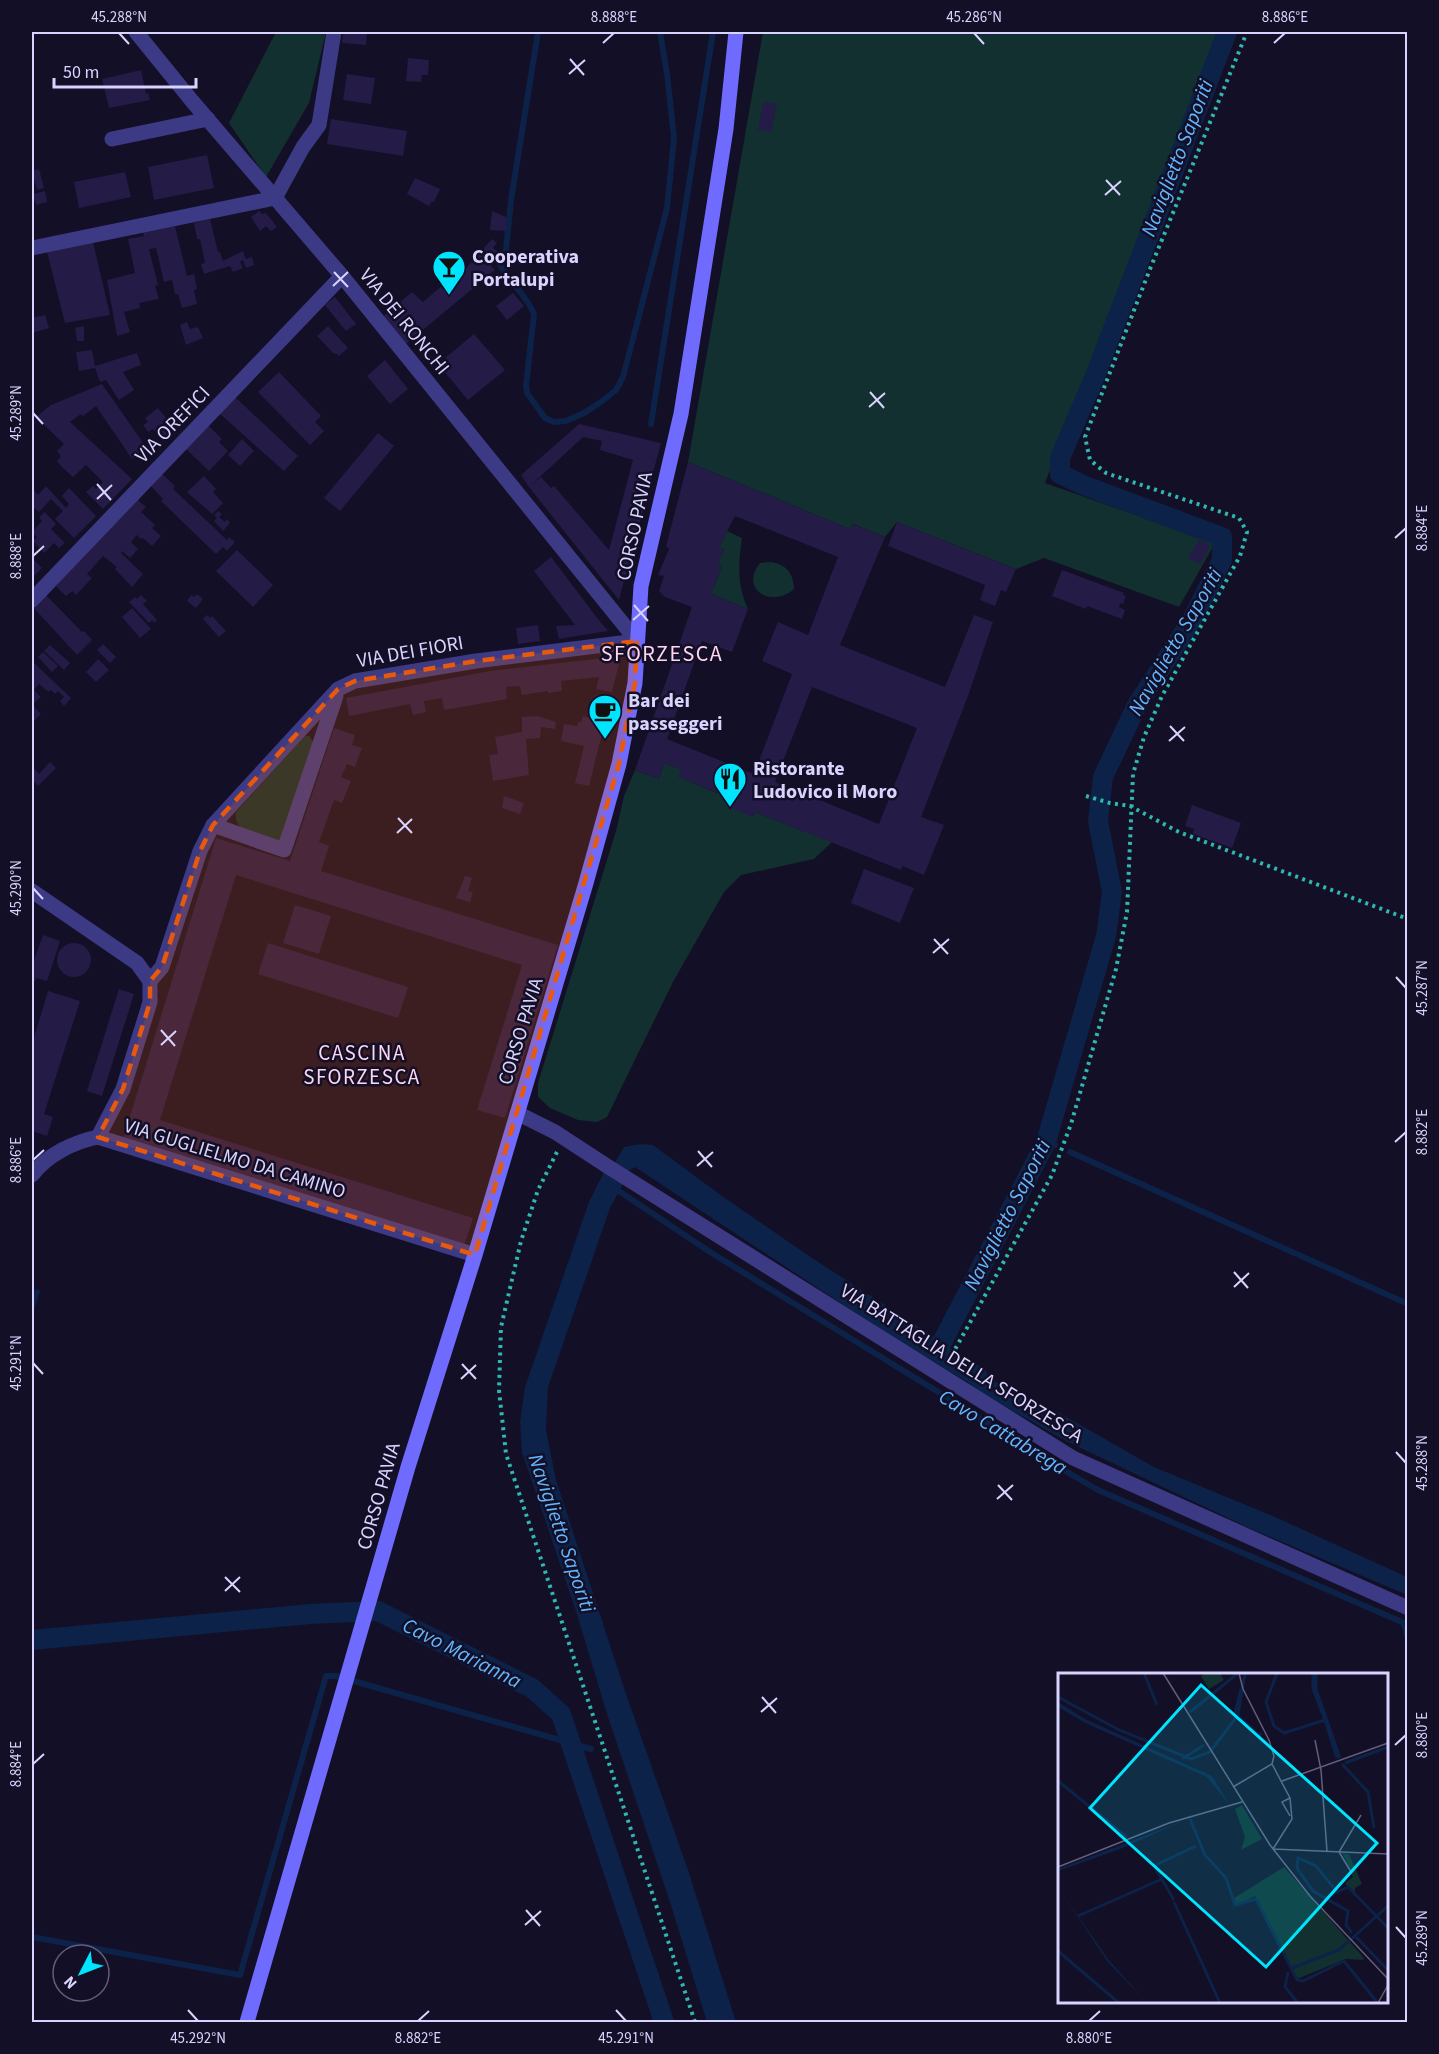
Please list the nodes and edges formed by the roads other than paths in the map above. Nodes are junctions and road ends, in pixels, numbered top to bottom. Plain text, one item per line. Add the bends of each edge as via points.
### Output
1 (136, 32) edge
2 (334, 32) edge
3 (736, 32) edge
4 (208, 119) junction
5 (112, 138) dead end
6 (275, 198) junction
7 (32, 248) edge
8 (342, 276) junction
9 (32, 600) edge
10 (637, 641) junction
11 (338, 689) junction
12 (213, 825) junction
13 (32, 891) edge
14 (150, 981) junction
15 (517, 1113) junction
16 (98, 1137) junction
17 (32, 1175) edge
18 (475, 1255) junction
19 (1407, 1608) edge
20 (247, 2022) edge

1 - 4 street, VIA DEI RONCHI
2 - 6 street via 319,125
3 - 10 main road, CORSO PAVIA via 726,129 681,414 641,586
4 - 5 street
4 - 6 street, VIA DEI RONCHI
6 - 7 street
6 - 8 street, VIA DEI RONCHI
8 - 9 street, VIA OREFICI
8 - 10 street, VIA DEI RONCHI
10 - 11 street, VIA DEI FIORI via 476,661 355,681
10 - 15 main road, CORSO PAVIA via 635,683 619,764
11 - 12 street, VIA DEI FIORI
11 - 12 street via 284,849
12 - 14 street, VIA GUGLIELMO DA CAMINO via 200,851 162,967
13 - 14 street via 137,963
14 - 16 street, VIA GUGLIELMO DA CAMINO via 150,1002 123,1089
15 - 18 main road, CORSO PAVIA
15 - 19 street, VIA BATTAGLIA DELLA SFORZESCA via 564,1137 1073,1458
16 - 17 street via 79,1141 54,1155
16 - 18 street, VIA GUGLIELMO DA CAMINO
18 - 20 main road, CORSO PAVIA via 408,1467

